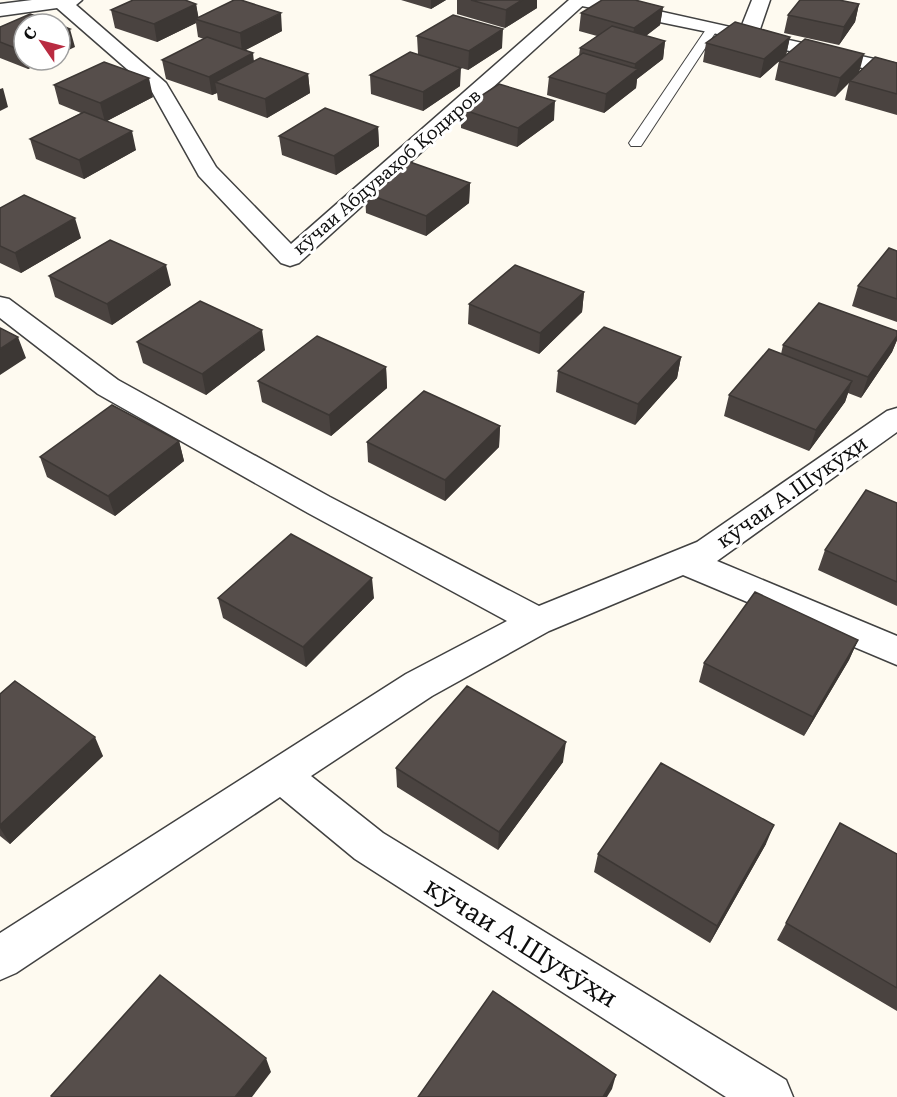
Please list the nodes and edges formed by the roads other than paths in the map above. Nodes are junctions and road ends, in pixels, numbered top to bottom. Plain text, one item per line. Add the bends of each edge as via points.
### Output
1 (581, 0) edge
2 (761, 0) edge
3 (68, 1) edge
4 (0, 10) edge
5 (713, 27) junction
6 (748, 35) junction
7 (897, 70) edge
8 (636, 143) dead end
9 (0, 305) edge
10 (897, 418) edge
11 (685, 562) junction
12 (537, 621) junction
13 (897, 651) edge
14 (281, 774) junction
15 (0, 958) edge
16 (769, 1097) edge

1 - 3 street, кӯчаи Абдуваҳоб Қодиров via 290,258 207,171 159,87
1 - 5 street
2 - 6 street
3 - 4 street, кӯчаи Абдуваҳоб Қодиров
5 - 6 street
5 - 8 lane
6 - 7 street
9 - 12 street via 108,387
10 - 11 street, кӯчаи А.Шукӯҳи via 709,551
11 - 12 street, кӯчаи А.Шукӯҳи
11 - 13 street, кӯчаи А.Шукӯҳи
12 - 14 street, кӯчаи А.Шукӯҳи via 418,685
14 - 15 street, кӯчаи А.Шукӯҳи
14 - 16 street, кӯчаи А.Шукӯҳи via 369,846

